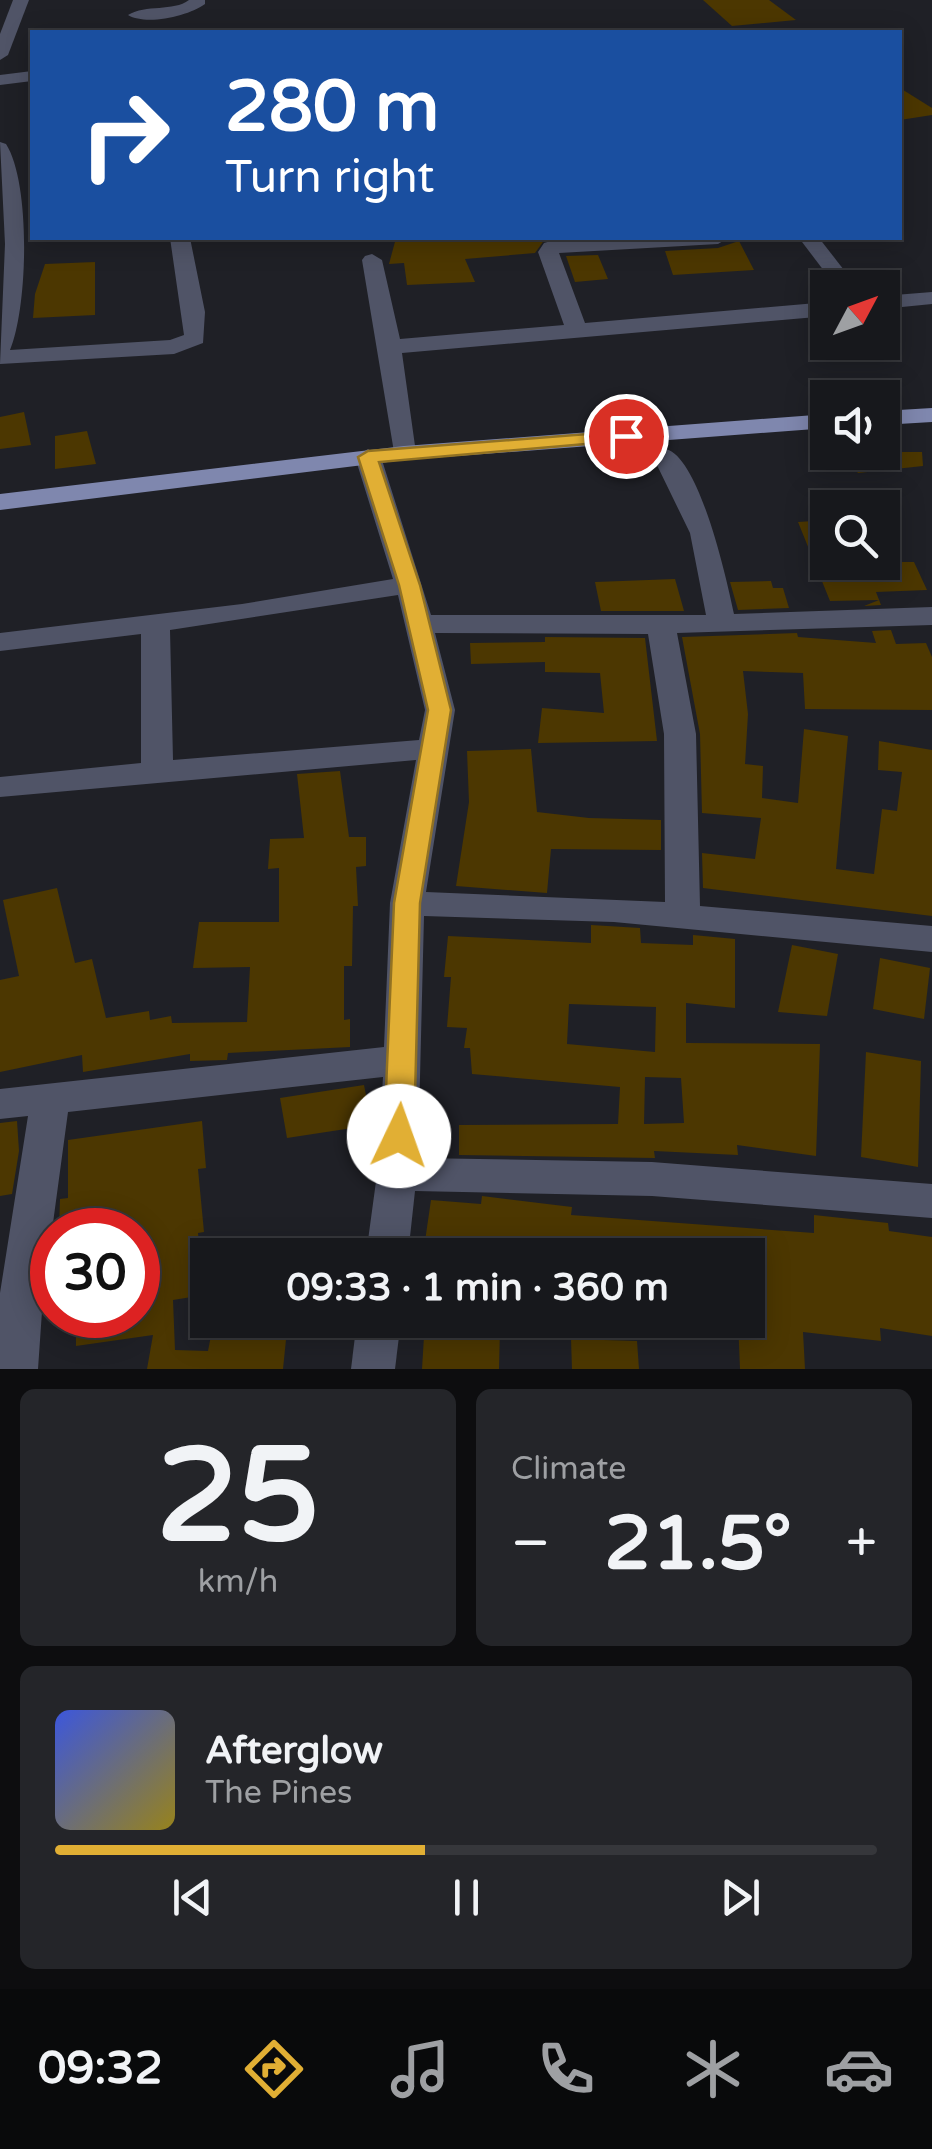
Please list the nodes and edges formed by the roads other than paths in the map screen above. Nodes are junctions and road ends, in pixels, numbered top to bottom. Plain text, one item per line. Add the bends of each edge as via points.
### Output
1 (21, 0) edge
2 (197, 0) edge
3 (136, 16) dead end
4 (5, 24) edge
5 (0, 54) edge
6 (30, 76) edge
7 (0, 80) edge
8 (3, 153) edge
9 (30, 154) edge
10 (180, 240) edge
11 (685, 240) edge
12 (810, 240) edge
13 (372, 260) dead end
14 (834, 270) edge
15 (932, 298) edge
16 (900, 302) edge
17 (810, 311) edge
18 (577, 330) junction
19 (390, 347) junction
20 (0, 348) edge
21 (0, 357) edge
22 (932, 415) edge
23 (900, 417) edge
24 (810, 422) edge
25 (404, 453) junction
26 (368, 457) junction
27 (666, 457) dead end
28 (0, 502) edge
29 (409, 585) junction
30 (932, 616) edge
31 (721, 620) junction
32 (155, 623) junction
33 (417, 624) junction
34 (661, 625) junction
35 (0, 642) edge
36 (435, 749) junction
37 (157, 771) junction
38 (0, 788) edge
39 (407, 903) junction
40 (682, 915) junction
41 (932, 939) edge
42 (404, 1060) junction
43 (50, 1099) junction
44 (0, 1104) edge
45 (397, 1174) junction
46 (932, 1201) edge
47 (389, 1238) edge
48 (376, 1338) edge
49 (16, 1369) edge
50 (372, 1369) edge

1 - 4 street
2 - 3 street via 184,10
4 - 5 street
6 - 7 street
8 - 9 street
8 - 20 street via 15,244
10 - 21 street via 195,338 174,347
11 - 18 street via 551,248 552,268
12 - 14 street
13 - 19 street
15 - 16 street
17 - 18 street
18 - 19 street
19 - 25 street
22 - 23 main road
24 - 25 main road
25 - 26 main road
26 - 28 main road
26 - 29 street
27 - 31 street via 703,533
29 - 32 street
29 - 33 street
30 - 31 street
31 - 34 street
32 - 35 street
32 - 37 street
33 - 34 street
33 - 36 street via 440,710
34 - 40 street via 680,734
36 - 37 street
36 - 39 street
37 - 38 street
39 - 40 street
39 - 42 street
40 - 41 street
42 - 43 street
42 - 45 street
43 - 44 street
43 - 49 street
45 - 46 street via 652,1179
45 - 47 street
48 - 50 street

